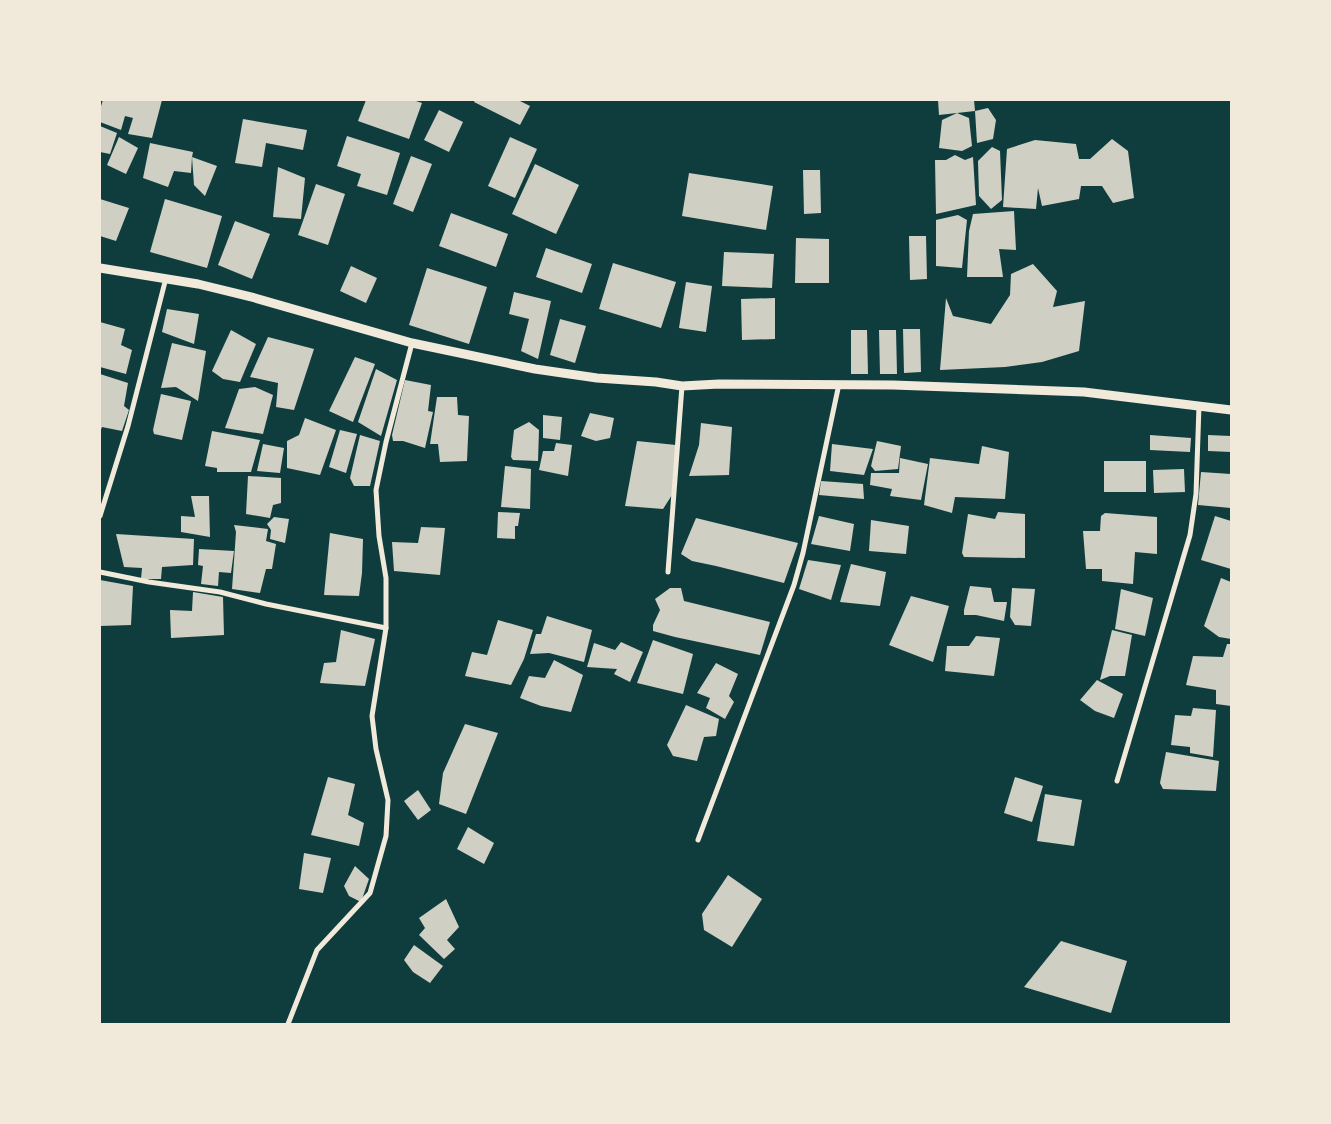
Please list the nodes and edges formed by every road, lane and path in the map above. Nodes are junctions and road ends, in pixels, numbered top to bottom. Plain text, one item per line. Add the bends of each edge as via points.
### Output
1 (100, 268) edge
2 (166, 278) junction
3 (412, 343) junction
4 (839, 384) junction
5 (682, 386) junction
6 (1199, 406) junction
7 (1231, 410) edge
8 (100, 516) edge
9 (100, 572) edge
10 (668, 572) dead end
11 (386, 628) junction
12 (1117, 781) dead end
13 (698, 840) dead end
14 (288, 1024) edge

1 - 2 street
2 - 3 street via 255,298
2 - 8 street via 128,426
3 - 5 street via 535,369
3 - 11 street via 376,490 386,578
4 - 5 street
4 - 6 street via 1084,392
4 - 13 street via 794,585
5 - 10 street
6 - 7 street
6 - 12 street via 1196,494 1190,535
9 - 11 street via 220,592
11 - 14 street via 372,716 388,800 386,836 370,893 317,950

